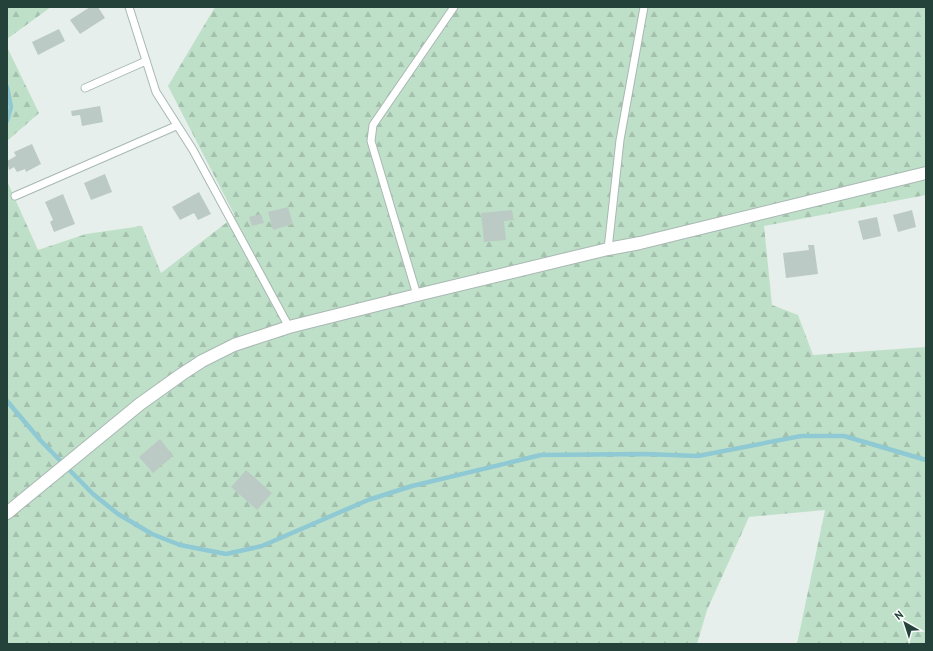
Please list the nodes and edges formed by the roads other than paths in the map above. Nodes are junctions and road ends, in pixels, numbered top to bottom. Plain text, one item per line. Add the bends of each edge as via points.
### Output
1 (130, 7) edge
2 (454, 7) edge
3 (644, 7) edge
4 (146, 61) junction
5 (85, 88) dead end
6 (176, 126) junction
7 (926, 173) edge
8 (15, 196) dead end
9 (608, 249) junction
10 (417, 294) junction
11 (289, 327) junction
12 (7, 513) edge

1 - 4 lane
2 - 10 lane via 373,125 372,131 371,142
3 - 9 lane via 620,140
4 - 5 lane
4 - 6 lane via 156,92
6 - 8 lane
6 - 11 lane via 193,150
7 - 9 street
9 - 10 street
10 - 11 street
11 - 12 street via 234,345 182,374 140,404

